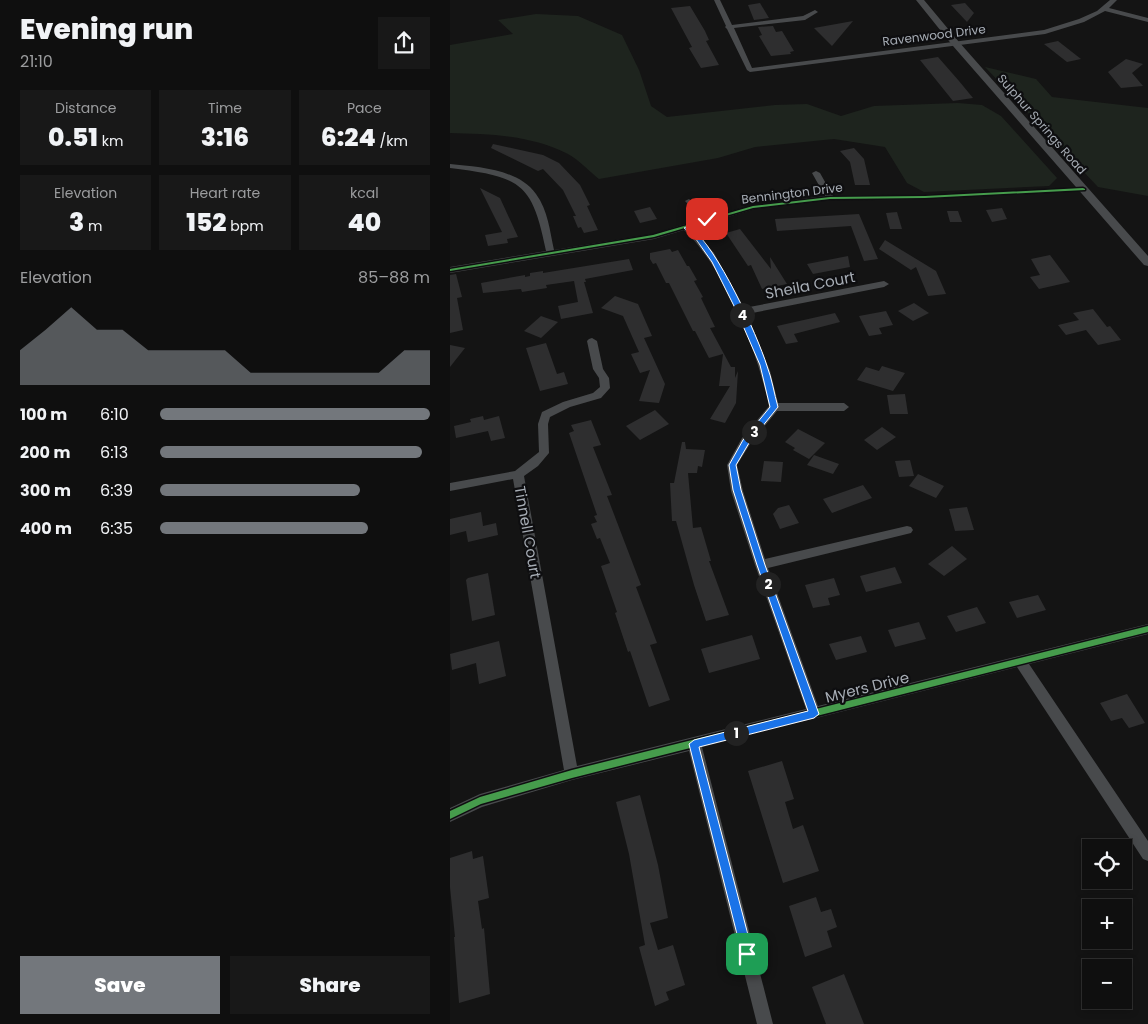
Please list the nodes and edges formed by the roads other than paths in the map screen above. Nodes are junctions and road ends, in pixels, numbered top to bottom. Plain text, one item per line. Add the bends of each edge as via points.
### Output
1 (716, 0) edge
2 (920, 0) edge
3 (1114, 0) edge
4 (1105, 9) junction
5 (815, 12) dead end
6 (1148, 20) edge
7 (728, 27) junction
8 (956, 44) junction
9 (450, 166) edge
10 (816, 173) dead end
11 (1083, 189) junction
12 (830, 198) junction
13 (689, 201) dead end
14 (707, 219) junction
15 (687, 228) junction
16 (550, 252) junction
17 (1148, 263) edge
18 (450, 270) edge
19 (884, 284) dead end
20 (740, 312) junction
21 (592, 342) dead end
22 (774, 407) junction
23 (844, 407) dead end
24 (518, 474) junction
25 (450, 487) edge
26 (907, 530) dead end
27 (761, 565) junction
28 (1148, 629) edge
29 (1020, 661) junction
30 (814, 714) junction
31 (694, 744) junction
32 (572, 774) junction
33 (450, 815) edge
34 (1148, 854) edge
35 (765, 1024) edge

1 - 7 street
2 - 8 street, Sulphur Springs Road
3 - 4 street, Ravenwood Drive
4 - 6 street
4 - 8 street, Ravenwood Drive via 1045,32
5 - 7 street via 805,18
7 - 8 street, Ravenwood Drive via 750,70
8 - 11 street, Sulphur Springs Road
9 - 16 street via 508,176 532,193 539,206
10 - 12 street
11 - 12 street, Bennington Drive
11 - 17 street, Sulphur Springs Road
12 - 14 street, Bennington Drive via 753,207
13 - 14 street
14 - 15 street, Bennington Drive
15 - 16 street, Bennington Drive
15 - 20 street via 716,261
16 - 18 street, Bennington Drive
19 - 20 street, Sheila Court
20 - 22 street via 763,365
21 - 24 street, Tinnell Court via 605,388 597,396 566,404 546,415 542,424 544,453
22 - 23 street
22 - 27 street via 732,465
24 - 25 street
24 - 32 street, Tinnell Court
26 - 27 street
27 - 30 street
28 - 29 street, Myers Drive
29 - 30 street, Myers Drive
29 - 34 street
30 - 31 street, Myers Drive
31 - 32 street, Myers Drive
31 - 35 street
32 - 33 street, Myers Drive via 480,801

